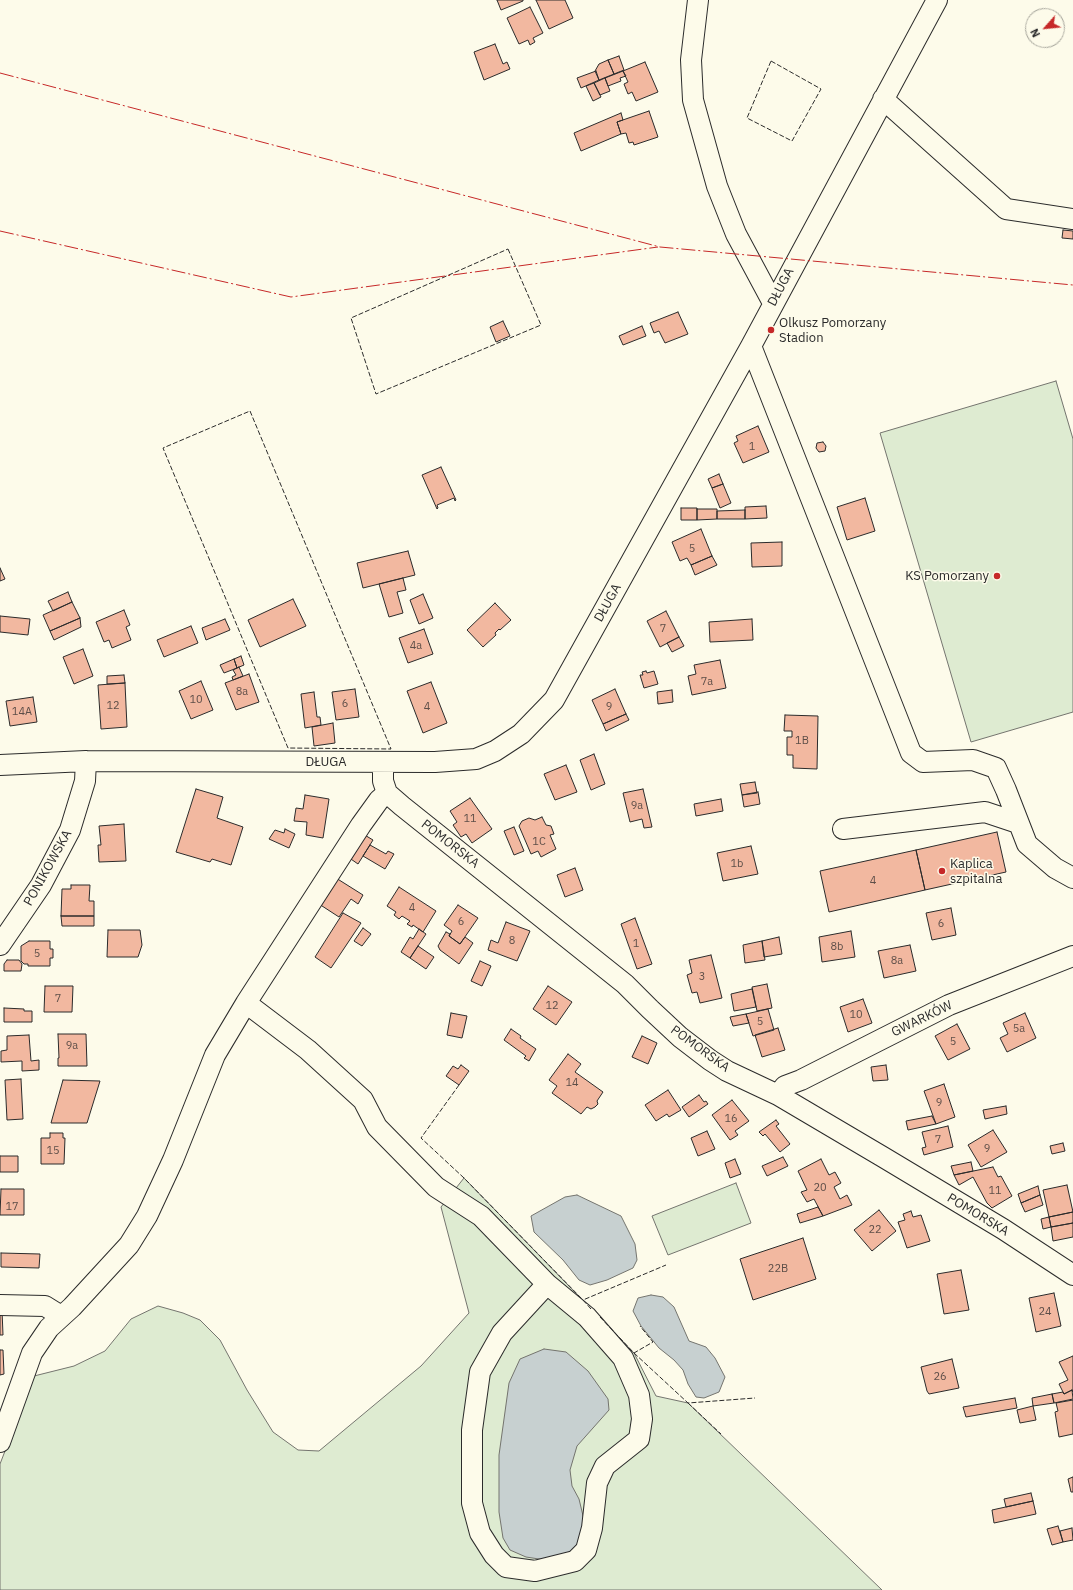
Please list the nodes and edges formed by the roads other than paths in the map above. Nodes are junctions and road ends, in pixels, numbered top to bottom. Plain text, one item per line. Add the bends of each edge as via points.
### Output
1 (698, 0) edge
2 (936, 0) edge
3 (883, 99) junction
4 (1073, 219) edge
5 (773, 303) junction
6 (751, 346) junction
7 (86, 761) junction
8 (382, 763) junction
9 (0, 765) edge
10 (388, 793) junction
11 (1018, 823) junction
12 (843, 829) dead end
13 (1073, 878) edge
14 (0, 946) edge
15 (1073, 956) edge
16 (246, 1003) junction
17 (778, 1095) junction
18 (1073, 1275) edge
19 (547, 1284) junction
20 (0, 1306) edge
21 (61, 1316) junction
22 (0, 1442) edge

1 - 5 street via 691,60 693,100 720,193 736,234
2 - 3 street, DŁUGA
3 - 4 street via 1006,209
3 - 5 street, DŁUGA
5 - 6 street, DŁUGA
6 - 8 street, DŁUGA via 554,700 521,734 495,751 476,759
6 - 11 street via 911,753 923,762 973,760 996,768
7 - 8 street, DŁUGA
7 - 9 street, DŁUGA
7 - 14 street, PONIKOWSKA via 85,781 70,830 41,885
8 - 10 street via 383,781
10 - 16 street via 379,800 361,825
10 - 17 street, POMORSKA via 625,984 680,1037 727,1071
11 - 12 street via 985,812
11 - 13 street via 1027,844 1055,868
15 - 17 street, GWARKÓW via 948,1005 808,1077 785,1086
16 - 19 street via 308,1050 363,1100 377,1126 436,1187 481,1216
16 - 21 street via 215,1055 173,1160 147,1216 129,1245
17 - 18 street, POMORSKA via 1003,1229
19 - 19 street via 502,1333 480,1372 472,1430 472,1503 480,1533 494,1555 506,1567 534,1571 575,1560 586,1550 592,1528 597,1483 605,1466 639,1439 642,1419 639,1395 623,1358 586,1318
20 - 21 street via 45,1306
21 - 22 street via 49,1328 32,1353

